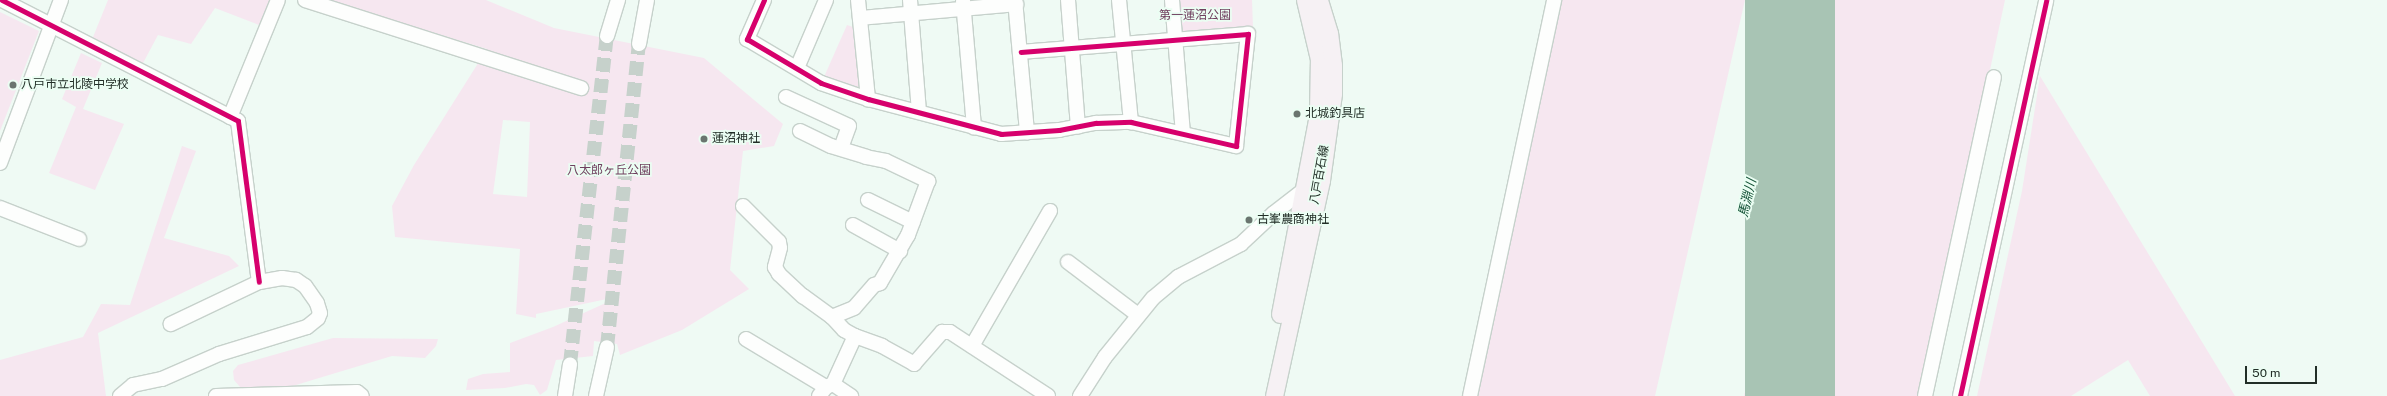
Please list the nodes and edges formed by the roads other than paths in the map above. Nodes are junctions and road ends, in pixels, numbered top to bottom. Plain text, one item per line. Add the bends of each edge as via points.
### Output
1 (2, 0) edge
2 (61, 0) edge
3 (278, 0) edge
4 (305, 0) edge
5 (618, 0) edge
6 (647, 0) edge
7 (764, 0) edge
8 (826, 0) edge
9 (858, 0) edge
10 (1068, 0) edge
11 (1119, 0) edge
12 (1172, 0) edge
13 (1305, 0) edge
14 (1319, 0) edge
15 (1554, 0) edge
16 (2046, 0) edge
17 (1015, 2) edge
18 (963, 4) edge
19 (911, 7) edge
20 (860, 18) junction
21 (51, 26) junction
22 (608, 36) tunnel mouth
23 (1175, 38) junction
24 (1123, 43) junction
25 (639, 44) tunnel mouth
26 (1072, 48) junction
27 (1021, 52) junction
28 (797, 68) junction
29 (1994, 77) dead end
30 (581, 88) dead end
31 (786, 97) dead end
32 (868, 98) junction
33 (920, 112) junction
34 (230, 117) junction
35 (1131, 122) junction
36 (1078, 127) junction
37 (974, 128) junction
38 (800, 131) dead end
39 (1028, 132) junction
40 (1182, 133) junction
41 (841, 148) junction
42 (0, 163) edge
43 (1320, 180) junction
44 (1306, 188) junction
45 (868, 200) dead end
46 (743, 206) dead end
47 (0, 208) edge
48 (1050, 211) dead end
49 (913, 222) junction
50 (853, 225) dead end
51 (79, 239) dead end
52 (900, 251) junction
53 (1068, 262) dead end
54 (259, 282) junction
55 (1138, 315) junction
56 (832, 317) junction
57 (171, 324) dead end
58 (855, 336) junction
59 (746, 339) dead end
60 (972, 346) junction
61 (608, 347) tunnel mouth
62 (570, 364) tunnel mouth
63 (826, 389) edge
64 (307, 395) edge
65 (120, 396) edge
66 (216, 396) edge
67 (362, 396) edge
68 (565, 396) edge
69 (596, 396) edge
70 (851, 396) edge
71 (1048, 396) edge
72 (1080, 396) edge
73 (1263, 396) edge
74 (1274, 396) edge
75 (1470, 396) edge
76 (1925, 396) edge
77 (1960, 396) edge

1 - 21 street
2 - 21 street
3 - 34 street
4 - 30 street
5 - 22 street
6 - 25 street
7 - 28 street via 747,38
8 - 28 street
9 - 20 street
10 - 26 street
11 - 24 street
12 - 23 street
13 - 44 main road, 八戸百石線 via 1319,59 1320,88
14 - 43 main road, 八戸百石線 via 1329,33 1333,65 1333,93
15 - 75 street
16 - 77 street
17 - 18 street
17 - 27 street
18 - 19 street
18 - 37 street
19 - 20 street
19 - 33 street
20 - 32 street
21 - 34 street
21 - 42 street
23 - 24 street
23 - 40 street
23 - 40 street via 1248,34 1236,146
24 - 26 street
24 - 35 street
26 - 27 street
26 - 36 street
27 - 39 street
28 - 32 street via 821,83
29 - 76 street
31 - 41 street via 849,126
32 - 33 street
33 - 37 street
34 - 54 street via 238,121 241,129
35 - 36 street via 1096,123
35 - 40 street
36 - 39 street
37 - 39 street via 1001,134
38 - 41 street
41 - 49 street via 886,161 928,181
43 - 44 street
43 - 74 main road, 八戸百石線
44 - 55 street via 1241,244 1178,277
44 - 73 main road, 八戸百石線
45 - 49 street
46 - 56 street via 779,242 775,267 779,274 802,296
47 - 51 street
48 - 60 street
49 - 52 street
50 - 52 street
52 - 56 street via 880,283 874,285 866,297 854,308
53 - 55 street
54 - 57 street
54 - 65 street via 282,278 296,280 305,286 317,302 318,318 308,327 219,354 162,379 133,385
55 - 72 street via 1105,357
56 - 58 street via 844,330
58 - 60 street via 882,346 914,364 942,332 950,332
58 - 63 street
59 - 63 street
60 - 71 street
61 - 69 street
62 - 68 street
63 - 70 street
64 - 66 street
64 - 67 street via 357,392

